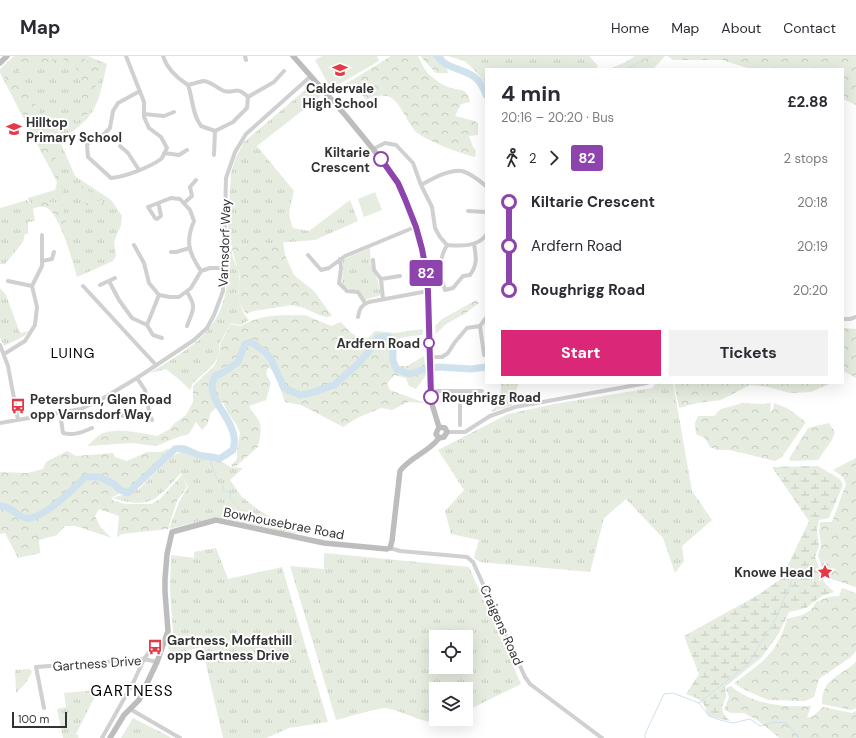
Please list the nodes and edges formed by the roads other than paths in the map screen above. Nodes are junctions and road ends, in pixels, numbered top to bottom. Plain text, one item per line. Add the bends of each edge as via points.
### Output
1 (7, 56) edge
2 (126, 56) edge
3 (163, 56) edge
4 (293, 56) edge
5 (0, 63) edge
6 (284, 71) dead end
7 (311, 76) junction
8 (188, 85) junction
9 (140, 91) junction
10 (248, 97) junction
11 (174, 112) dead end
12 (144, 114) junction
13 (215, 131) junction
14 (120, 146) dead end
15 (373, 149) junction
16 (187, 150) dead end
17 (164, 153) junction
18 (214, 155) dead end
19 (138, 170) junction
20 (196, 180) dead end
21 (421, 185) junction
22 (485, 185) edge
23 (184, 203) junction
24 (160, 206) dead end
25 (468, 211) dead end
26 (485, 212) edge
27 (416, 227) junction
28 (42, 235) dead end
29 (485, 236) edge
30 (474, 244) junction
31 (134, 245) dead end
32 (447, 245) junction
33 (190, 248) junction
34 (54, 252) dead end
35 (171, 252) dead end
36 (308, 255) dead end
37 (340, 259) junction
38 (373, 260) dead end
39 (42, 261) junction
40 (223, 268) junction
41 (201, 271) junction
42 (400, 276) dead end
43 (115, 278) dead end
44 (381, 279) junction
45 (8, 281) dead end
46 (109, 281) junction
47 (100, 285) dead end
48 (32, 286) junction
49 (83, 286) dead end
50 (428, 291) junction
51 (187, 292) junction
52 (159, 295) junction
53 (383, 299) junction
54 (365, 303) junction
55 (358, 317) dead end
56 (856, 317) edge
57 (485, 319) edge
58 (844, 319) edge
59 (147, 325) junction
60 (187, 326) dead end
61 (480, 326) junction
62 (162, 338) dead end
63 (0, 345) edge
64 (4, 354) junction
65 (484, 355) dead end
66 (430, 360) junction
67 (156, 365) junction
68 (137, 378) junction
69 (642, 384) edge
70 (431, 391) junction
71 (460, 391) junction
72 (482, 391) dead end
73 (162, 392) dead end
74 (168, 398) dead end
75 (162, 399) junction
76 (147, 400) junction
77 (60, 413) junction
78 (148, 413) junction
79 (454, 413) dead end
80 (460, 413) junction
81 (119, 415) dead end
82 (18, 420) junction
83 (152, 420) dead end
84 (0, 423) edge
85 (460, 425) dead end
86 (439, 427) junction
87 (92, 428) dead end
88 (447, 432) junction
89 (439, 438) junction
90 (390, 548) junction
91 (162, 648) junction
92 (144, 658) junction
93 (157, 662) junction
94 (44, 708) dead end
95 (130, 709) junction
96 (102, 738) edge
97 (110, 738) edge
98 (180, 738) edge
99 (602, 738) edge

1 - 5 street
2 - 9 street
3 - 8 street via 173,72
4 - 7 street
6 - 10 street via 274,82
7 - 15 street
7 - 40 street, Varnsdorf Way via 246,134 235,152 226,178
8 - 10 street via 207,81 223,91 242,91
8 - 13 street via 197,121 201,126
9 - 12 street via 144,102
9 - 19 street via 118,103 113,111 110,128 87,145 88,157 111,178
10 - 13 street via 247,108 225,128
11 - 12 street via 164,116
12 - 17 street via 149,128 161,137 167,148
13 - 18 street
14 - 19 street via 128,153
15 - 21 street via 385,143 396,145 413,163
15 - 27 street via 398,183
16 - 17 street via 179,155
17 - 19 street via 162,158
20 - 23 street via 190,187 192,196
21 - 22 street via 453,171 463,171
21 - 32 street via 432,207 435,228
23 - 24 street via 180,199 171,198 148,207 157,219 161,216
23 - 33 street via 194,221 190,231
25 - 26 street
27 - 37 street
27 - 50 street
28 - 39 street
29 - 30 street
30 - 32 street
30 - 32 street via 475,268 470,275 463,276 453,288 445,290 440,267 441,256
31 - 52 street via 144,263 149,283
33 - 35 street
33 - 41 street via 192,257
34 - 39 street via 52,259
36 - 37 street via 321,270 329,268
37 - 54 street via 339,283 346,291 358,292
38 - 44 street via 374,270
39 - 48 street
40 - 41 street
40 - 67 street, Varnsdorf Way via 223,291 206,328 194,340
41 - 51 street
42 - 44 street
43 - 46 street
44 - 53 street
45 - 48 street
46 - 47 street
46 - 59 street via 132,318
48 - 64 street via 37,307 35,325 25,341
49 - 67 street
50 - 53 street
50 - 66 street
51 - 52 street via 179,297 170,298
51 - 60 street via 194,307
52 - 59 street
53 - 54 street
54 - 55 street via 358,311
56 - 58 street
57 - 61 street
59 - 62 street via 153,334
61 - 65 street
61 - 66 street via 467,328 448,353
63 - 64 street
64 - 82 street
66 - 70 street
67 - 68 street, Varnsdorf Way
68 - 76 street via 145,390
68 - 77 street, Varnsdorf Way via 81,409
69 - 88 street via 515,407 490,416 465,432
70 - 71 street
70 - 86 street via 431,402
71 - 72 street
71 - 80 street
73 - 75 street
74 - 75 street
75 - 76 street
76 - 78 street
77 - 82 street, Varnsdorf Way
77 - 87 street via 63,433 82,432
78 - 81 street via 132,417
78 - 83 street
79 - 80 street
80 - 85 street
82 - 84 street, Varnsdorf Way
86 - 88 street
86 - 89 street via 436,434
88 - 89 street via 444,437
89 - 90 street via 435,445 404,466 400,472
90 - 91 street, Bowhousebrae Road via 324,544 216,520 174,531 171,533 165,579 168,631
90 - 99 street, Craigens Road via 467,557 473,562 530,684
91 - 92 street via 149,652
91 - 93 street, Bowhousebrae Road
92 - 93 street, Gartness Drive
92 - 94 street, Gartness Drive via 36,667
92 - 96 street
93 - 95 street, Bowhousebrae Road via 138,700
95 - 97 street, Bowhousebrae Road
95 - 98 street

